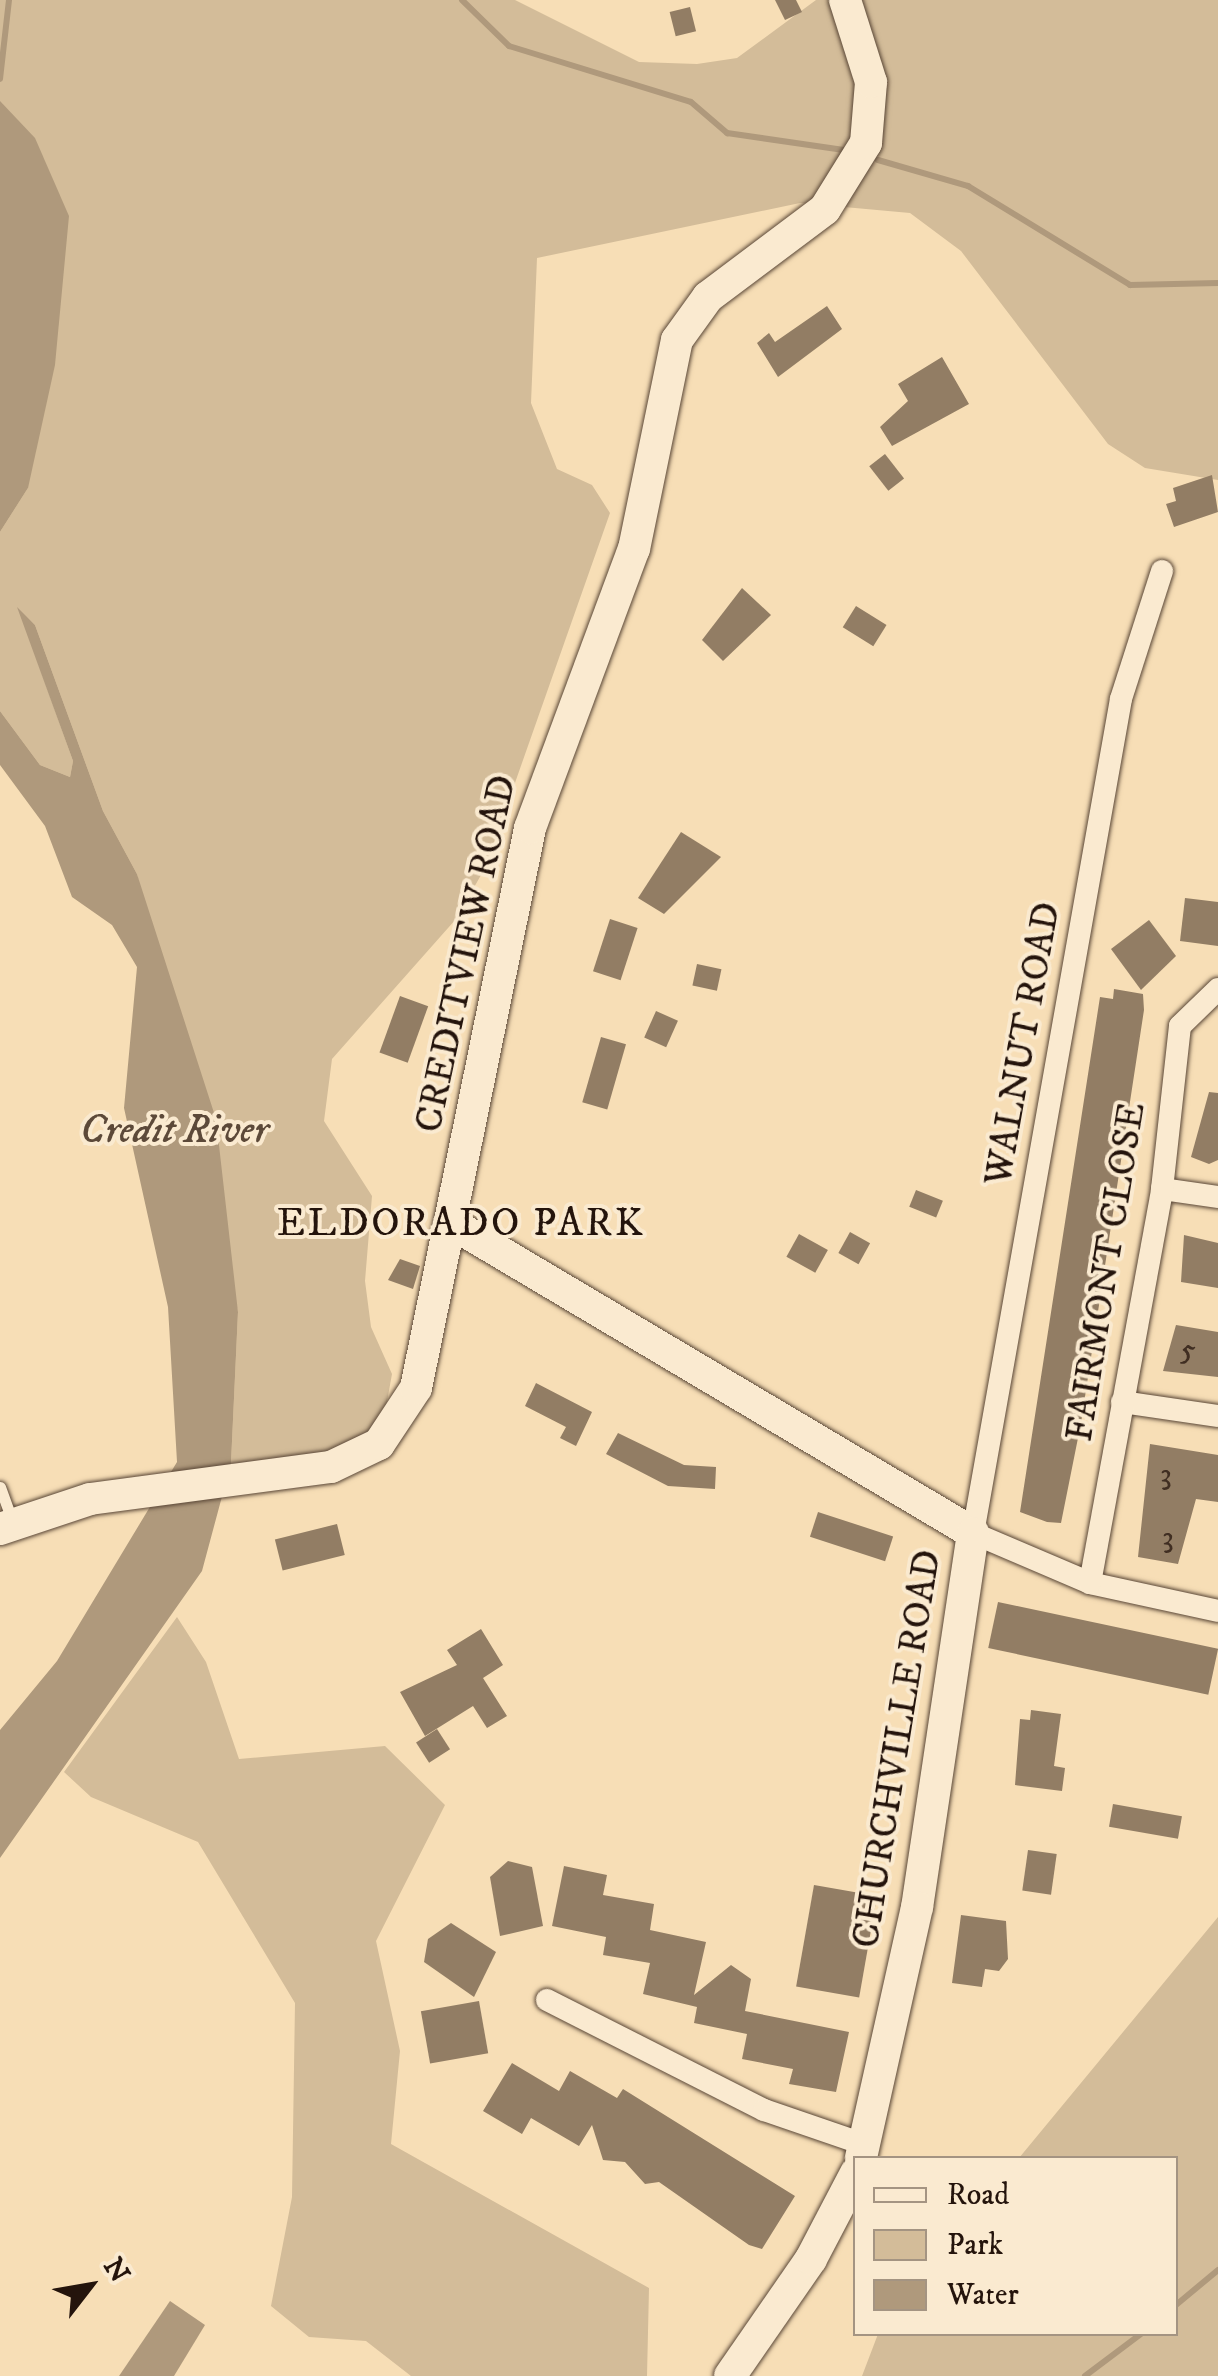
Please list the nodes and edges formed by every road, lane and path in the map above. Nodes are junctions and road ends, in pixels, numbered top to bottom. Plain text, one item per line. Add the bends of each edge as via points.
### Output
1 (845, 0) edge
2 (1162, 571) dead end
3 (1218, 990) edge
4 (1162, 1188) junction
5 (1218, 1197) edge
6 (452, 1222) junction
7 (1122, 1402) junction
8 (1218, 1416) edge
9 (0, 1487) edge
10 (7, 1525) edge
11 (972, 1533) junction
12 (1090, 1584) junction
13 (1218, 1612) edge
14 (547, 2000) dead end
15 (855, 2156) edge
16 (862, 2156) edge
17 (853, 2175) edge
18 (730, 2376) edge

1 - 6 street, CREDITVIEW ROAD via 872,82 866,143 824,209 708,297 677,340 634,548 530,828
2 - 11 street, WALNUT ROAD via 1121,699
3 - 4 street, FAIRMONT CLOSE via 1180,1026
4 - 5 street
4 - 7 street, FAIRMONT CLOSE
6 - 10 street, CREDITVIEW ROAD via 424,1363 390,1430 332,1467 138,1490
6 - 11 street, CHURCHVILLE ROAD
7 - 8 street
7 - 12 street, FAIRMONT CLOSE
9 - 10 lane
11 - 12 street
11 - 16 street, CHURCHVILLE ROAD via 917,1907
12 - 13 street
14 - 15 street
17 - 18 street, CHURCHVILLE ROAD via 811,2258

